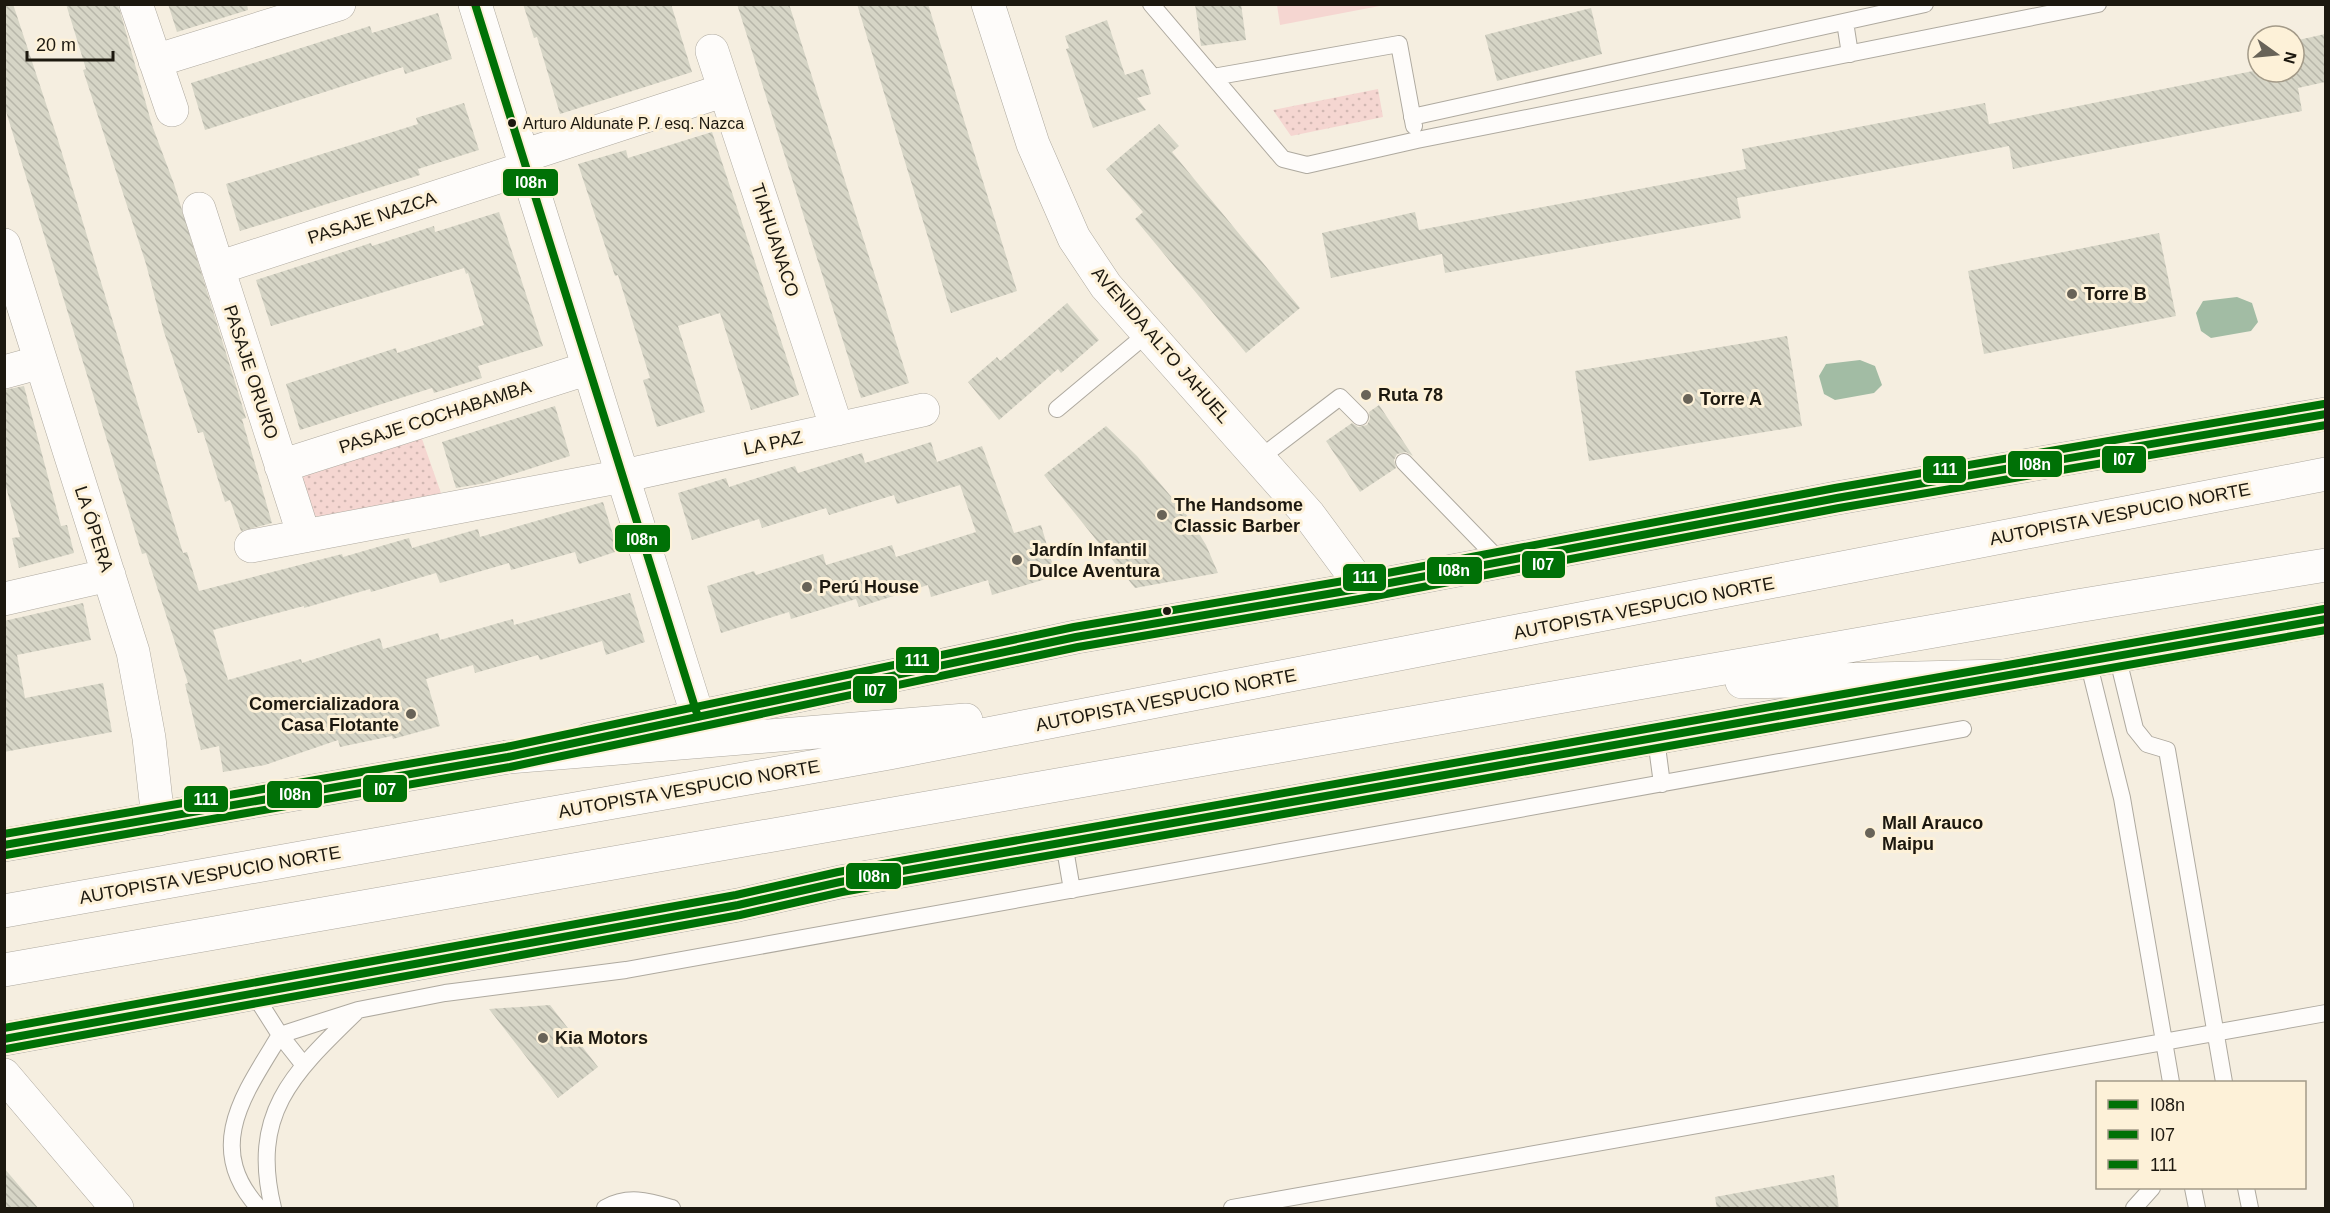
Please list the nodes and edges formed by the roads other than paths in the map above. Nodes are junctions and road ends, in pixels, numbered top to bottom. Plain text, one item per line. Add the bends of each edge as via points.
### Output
1 (136, 4) edge
2 (339, 4) edge
3 (475, 4) edge
4 (988, 4) edge
5 (1151, 4) edge
6 (1925, 4) edge
7 (2098, 4) edge
8 (1845, 22) junction
9 (712, 51) dead end
10 (1850, 54) junction
11 (155, 62) junction
12 (1213, 77) junction
13 (725, 90) junction
14 (172, 110) dead end
15 (1412, 117) junction
16 (1417, 140) junction
17 (524, 162) junction
18 (199, 209) dead end
19 (4, 245) edge
20 (218, 268) junction
21 (1148, 333) junction
22 (41, 362) junction
23 (589, 368) junction
24 (4, 372) edge
25 (1057, 409) dead end
26 (923, 410) dead end
27 (2325, 414) edge
28 (1360, 417) dead end
29 (837, 429) junction
30 (1260, 458) junction
31 (1404, 462) dead end
32 (281, 466) junction
33 (2325, 474) edge
34 (623, 476) junction
35 (304, 536) junction
36 (251, 546) dead end
37 (1500, 561) junction
38 (2325, 565) edge
39 (109, 575) junction
40 (1363, 588) junction
41 (4, 599) edge
42 (2325, 619) edge
43 (2103, 658) junction
44 (2003, 676) junction
45 (1635, 684) junction
46 (1130, 707) junction
47 (698, 717) junction
48 (1963, 729) dead end
49 (1656, 739) junction
50 (508, 757) junction
51 (1662, 784) junction
52 (158, 819) junction
53 (1064, 843) junction
54 (4, 845) edge
55 (1072, 890) junction
56 (4, 911) edge
57 (85, 958) junction
58 (4, 970) edge
59 (4, 992) edge
60 (255, 994) junction
61 (358, 1010) junction
62 (2325, 1013) edge
63 (2213, 1033) junction
64 (280, 1035) junction
65 (4, 1039) edge
66 (2163, 1042) junction
67 (303, 1064) junction
68 (4, 1075) edge
69 (2171, 1081) edge
70 (2224, 1081) edge
71 (2151, 1189) edge
72 (2193, 1189) edge
73 (2246, 1189) edge
74 (117, 1209) edge
75 (259, 1209) edge
76 (273, 1209) edge
77 (605, 1209) edge
78 (672, 1209) edge
79 (1232, 1209) edge
80 (2134, 1209) edge
81 (2197, 1209) edge
82 (2250, 1209) edge

1 - 11 main road
2 - 11 main road
3 - 17 main road
4 - 21 main road, AVENIDA ALTO JAHUEL via 1033,144 1074,238 1106,286
5 - 12 lane
6 - 8 lane
7 - 10 lane
8 - 10 lane
8 - 15 lane
9 - 13 main road, TIAHUANACO
10 - 16 lane
11 - 14 main road
12 - 15 lane via 1399,44
12 - 16 lane via 1283,159 1307,165
13 - 17 main road, PASAJE NAZCA
13 - 29 main road, TIAHUANACO
15 - 16 lane
17 - 20 main road, PASAJE NAZCA
17 - 23 main road
18 - 20 main road, PASAJE ORURO
19 - 22 main road, LA ÓPERA
20 - 32 main road, PASAJE ORURO
21 - 25 lane
21 - 30 main road, AVENIDA ALTO JAHUEL
22 - 24 main road
22 - 39 main road, LA ÓPERA
23 - 32 main road, PASAJE COCHABAMBA
23 - 34 main road
26 - 29 main road, LA PAZ
27 - 37 main road
28 - 30 lane via 1340,397
29 - 34 main road, LA PAZ
30 - 40 main road, AVENIDA ALTO JAHUEL via 1309,515
31 - 37 lane
32 - 35 main road, PASAJE ORURO
33 - 46 main road, AUTOPISTA VESPUCIO NORTE
34 - 35 main road
34 - 47 main road
35 - 36 main road
37 - 40 main road
38 - 45 main road
39 - 41 main road
39 - 52 main road, LA ÓPERA via 140,682
40 - 47 main road via 1076,637
42 - 43 main road
43 - 44 main road
43 - 63 lane via 2135,729 2147,744 2167,750
43 - 66 lane
44 - 45 main road
44 - 49 main road
45 - 57 main road
46 - 50 main road
46 - 56 main road, AUTOPISTA VESPUCIO NORTE
47 - 50 main road
48 - 51 lane
49 - 51 lane
49 - 53 main road
50 - 52 main road
51 - 55 lane
52 - 54 main road
53 - 55 lane
53 - 60 main road
55 - 61 lane via 626,970 445,993
57 - 58 main road
57 - 59 main road
60 - 64 lane
60 - 65 main road
61 - 64 lane
61 - 67 lane
62 - 63 lane
63 - 66 lane
63 - 70 lane
64 - 67 lane
64 - 75 lane via 245,1095 231,1134 235,1169
66 - 69 lane
66 - 79 lane
67 - 76 lane via 280,1099 271,1122 265,1166
68 - 74 main road
71 - 80 lane
72 - 81 lane
73 - 82 lane
77 - 78 lane via 631,1199

